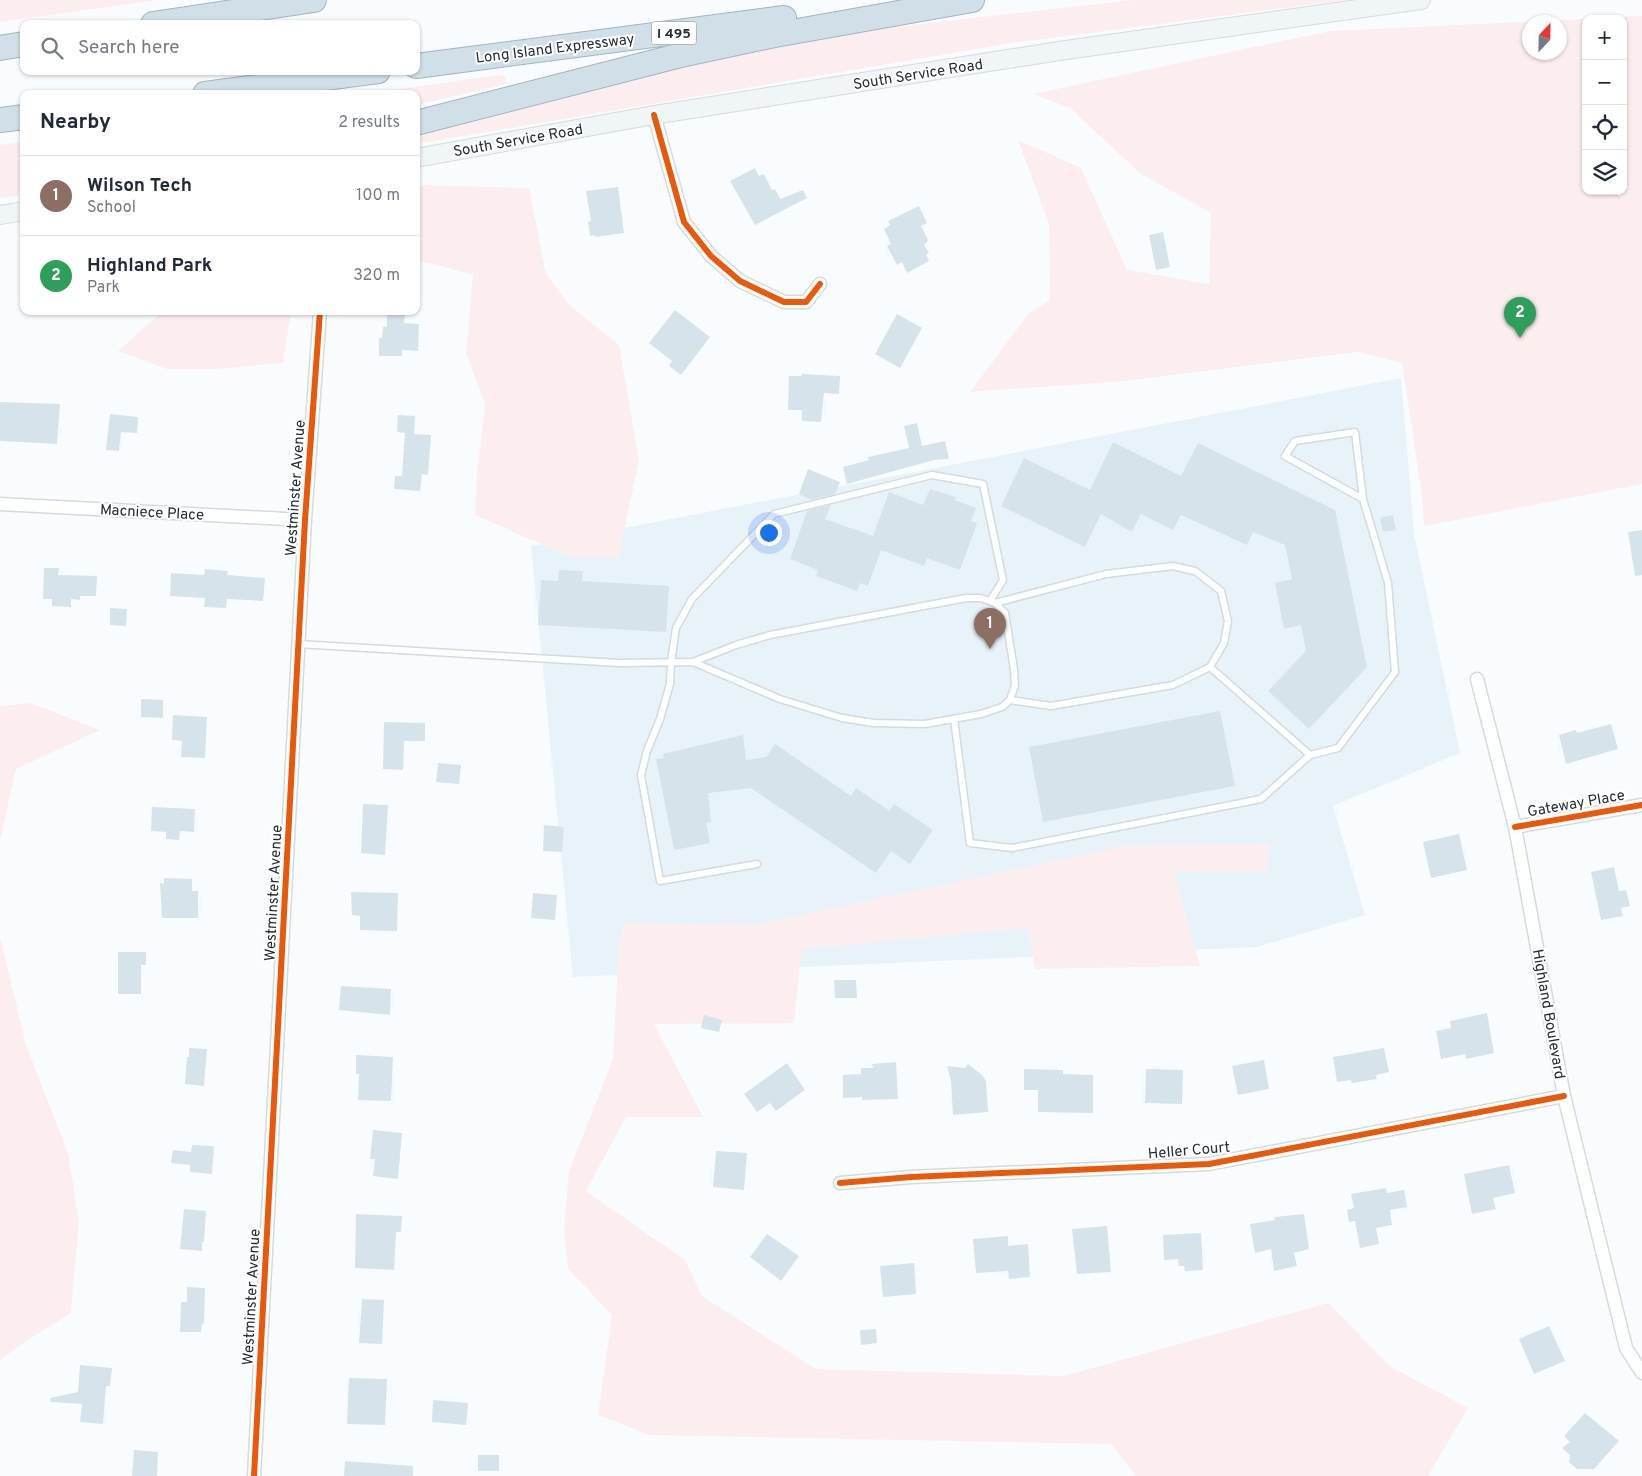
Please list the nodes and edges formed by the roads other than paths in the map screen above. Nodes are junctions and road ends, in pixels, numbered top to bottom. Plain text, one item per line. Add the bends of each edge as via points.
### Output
1 (314, 0) edge
2 (931, 0) edge
3 (972, 0) edge
4 (1421, 0) edge
5 (180, 20) edge
6 (20, 45) edge
7 (0, 48) edge
8 (420, 65) edge
9 (348, 75) edge
10 (235, 90) edge
11 (654, 115) junction
12 (20, 118) edge
13 (0, 120) edge
14 (420, 122) edge
15 (420, 157) edge
16 (20, 212) edge
17 (0, 215) edge
18 (820, 284) dead end
19 (320, 315) edge
20 (1363, 499) junction
21 (0, 504) edge
22 (305, 520) junction
23 (993, 602) junction
24 (298, 644) junction
25 (671, 662) junction
26 (692, 662) junction
27 (1210, 667) junction
28 (1476, 679) dead end
29 (1010, 700) junction
30 (954, 719) junction
31 (1310, 755) junction
32 (1642, 805) edge
33 (1515, 826) junction
34 (757, 864) dead end
35 (1564, 1096) junction
36 (840, 1183) dead end
37 (1642, 1373) edge
38 (254, 1476) edge

1 - 5 highway
2 - 8 highway, Long Island Expressway / I 495
3 - 14 highway via 685,54
4 - 11 main road, South Service Road via 1059,51
6 - 7 highway
9 - 10 highway
11 - 15 main road, South Service Road
11 - 18 street via 684,222 711,256 740,281 784,302 806,302
12 - 13 highway
16 - 17 main road
19 - 22 street, Westminster Avenue
20 - 20 lane via 1355,432 1295,441 1285,456
20 - 31 lane via 1388,583 1395,672 1338,748
21 - 22 street, Macniece Place
22 - 24 street, Westminster Avenue
23 - 25 lane via 1003,580 983,484 932,476 774,514 692,599 676,628
23 - 26 lane via 966,598 770,635
23 - 27 lane via 1106,574 1173,566 1195,570 1222,591 1228,621 1224,643
23 - 29 lane via 1004,613 1014,669 1015,685
24 - 25 lane
24 - 38 street, Westminster Avenue
25 - 26 lane
25 - 34 lane via 670,684 642,775 660,881
26 - 30 lane via 780,699 842,718 874,723 925,724
27 - 29 lane via 1173,685 1051,706
27 - 31 lane
28 - 33 street, Highland Boulevard
29 - 30 lane via 1002,707
30 - 31 lane via 970,843 1012,848 1261,799
32 - 33 street, Gateway Place
33 - 35 street, Highland Boulevard
35 - 36 street, Heller Court via 1209,1164
35 - 37 street, Highland Boulevard via 1626,1348

